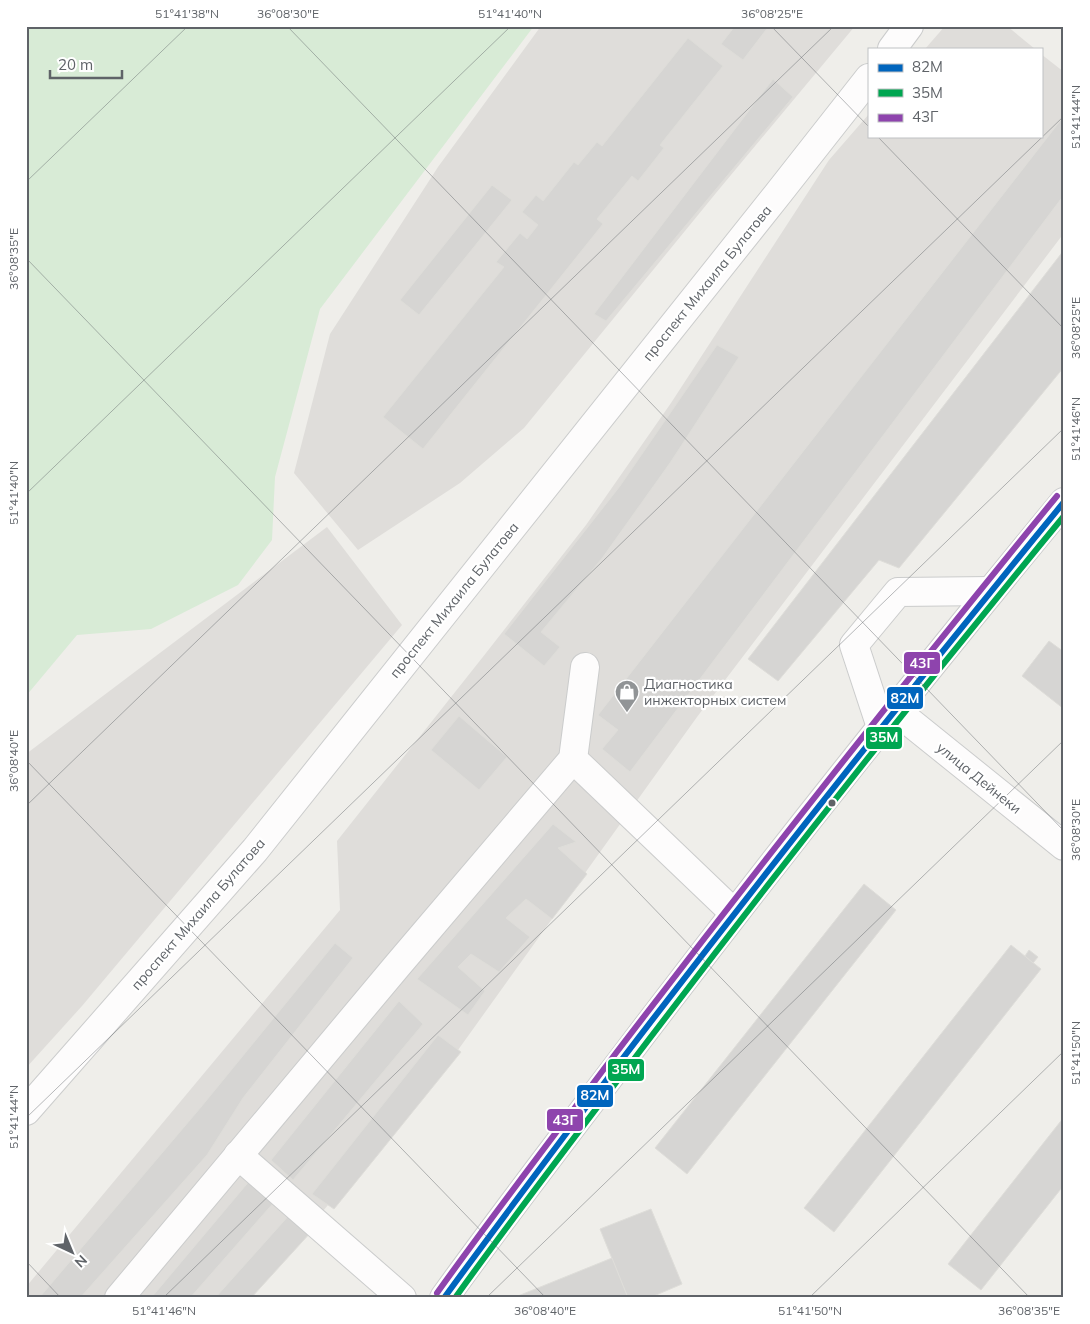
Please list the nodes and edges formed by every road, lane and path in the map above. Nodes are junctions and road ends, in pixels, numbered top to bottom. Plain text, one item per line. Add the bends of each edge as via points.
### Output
1 (909, 26) edge
2 (893, 48) edge
3 (868, 79) edge
4 (1064, 502) edge
5 (991, 591) junction
6 (585, 667) dead end
7 (888, 718) junction
8 (573, 759) junction
9 (1064, 846) edge
10 (734, 913) junction
11 (26, 1111) edge
12 (238, 1156) junction
13 (119, 1298) edge
14 (402, 1298) edge
15 (444, 1298) edge

1 - 2 street
3 - 11 street, проспект Михаила Булатова via 255,850
4 - 5 street
5 - 7 street
5 - 7 street via 898,592 854,645
6 - 8 street
7 - 9 street, улица Дейнеки
7 - 10 street
8 - 10 street
8 - 12 street
10 - 15 street
12 - 13 street
12 - 14 street

